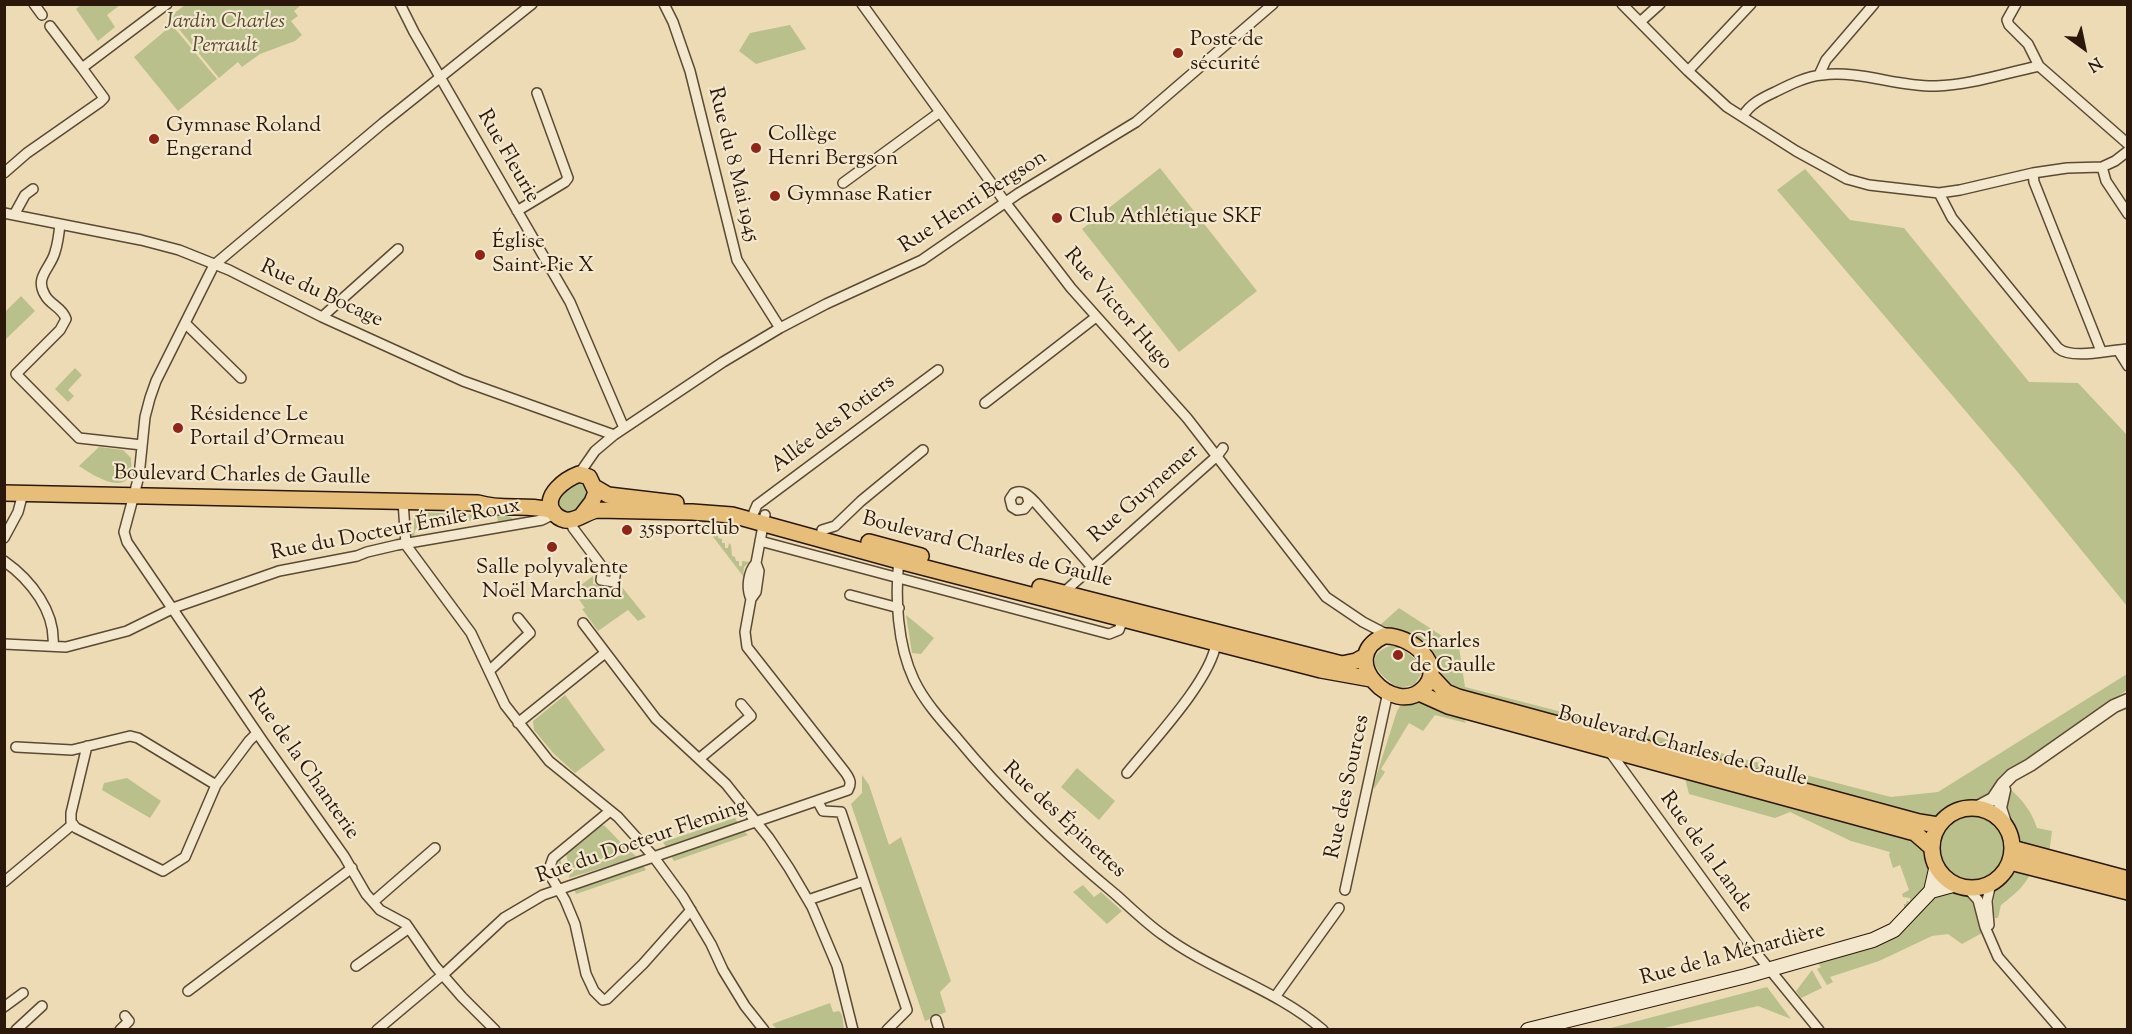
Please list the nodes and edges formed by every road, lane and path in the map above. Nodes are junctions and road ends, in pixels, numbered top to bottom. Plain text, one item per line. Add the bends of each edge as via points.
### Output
1 (34, 4) edge
2 (167, 4) edge
3 (400, 4) edge
4 (532, 4) edge
5 (664, 4) edge
6 (862, 4) edge
7 (1273, 4) edge
8 (1622, 4) edge
9 (1660, 4) edge
10 (1751, 4) edge
11 (1874, 4) edge
12 (2016, 4) edge
13 (42, 15) dead end
14 (1640, 22) junction
15 (50, 26) dead end
16 (2039, 66) junction
17 (82, 68) junction
18 (1688, 71) junction
19 (1819, 75) junction
20 (440, 77) junction
21 (537, 93) dead end
22 (940, 112) junction
23 (1743, 116) junction
24 (2127, 144) edge
25 (2127, 151) edge
26 (2102, 167) junction
27 (4, 173) edge
28 (2033, 173) junction
29 (843, 183) dead end
30 (33, 189) dead end
31 (1939, 193) junction
32 (1005, 202) junction
33 (517, 211) junction
34 (9, 214) edge
35 (2127, 214) edge
36 (60, 224) junction
37 (398, 249) dead end
38 (214, 265) junction
39 (322, 316) junction
40 (1096, 317) junction
41 (185, 323) junction
42 (780, 328) junction
43 (2123, 349) edge
44 (2101, 351) junction
45 (2127, 366) edge
46 (938, 370) dead end
47 (241, 378) dead end
48 (985, 403) dead end
49 (624, 428) junction
50 (614, 435) junction
51 (142, 445) junction
52 (1223, 448) dead end
53 (923, 450) dead end
54 (1216, 456) junction
55 (588, 475) junction
56 (4, 493) edge
57 (23, 493) junction
58 (134, 495) junction
59 (1027, 495) dead end
60 (403, 501) junction
61 (553, 507) junction
62 (761, 517) junction
63 (576, 518) junction
64 (822, 530) junction
65 (4, 538) edge
66 (760, 541) junction
67 (406, 545) junction
68 (4, 561) edge
69 (899, 563) junction
70 (1092, 567) junction
71 (603, 568) dead end
72 (1063, 592) junction
73 (850, 595) dead end
74 (175, 608) junction
75 (899, 608) junction
76 (518, 618) dead end
77 (1363, 622) junction
78 (583, 623) dead end
79 (1390, 636) junction
80 (1216, 643) junction
81 (4, 644) edge
82 (53, 646) junction
83 (1369, 650) junction
84 (604, 653) junction
85 (489, 671) junction
86 (1431, 676) junction
87 (1371, 679) junction
88 (1388, 692) junction
89 (2127, 692) edge
90 (1419, 693) junction
91 (2127, 700) edge
92 (741, 704) dead end
93 (2114, 706) junction
94 (518, 723) junction
95 (257, 733) junction
96 (16, 747) dead end
97 (87, 747) junction
98 (1609, 751) junction
99 (700, 758) junction
100 (2030, 765) junction
101 (1127, 772) dead end
102 (216, 785) junction
103 (818, 802) junction
104 (1976, 808) junction
105 (610, 811) junction
106 (756, 821) junction
107 (73, 824) junction
108 (1938, 825) junction
109 (2006, 826) junction
110 (1931, 847) junction
111 (435, 848) dead end
112 (2011, 855) junction
113 (653, 856) junction
114 (352, 868) junction
115 (1936, 869) junction
116 (2127, 879) edge
117 (864, 881) junction
118 (4, 882) edge
119 (1991, 884) junction
120 (1961, 887) junction
121 (558, 890) junction
122 (1345, 890) dead end
123 (1931, 891) junction
124 (2127, 892) edge
125 (807, 900) junction
126 (373, 902) junction
127 (1339, 908) dead end
128 (691, 910) junction
129 (409, 928) junction
130 (1988, 937) junction
131 (356, 966) dead end
132 (1768, 970) junction
133 (443, 975) junction
134 (188, 991) dead end
135 (23, 993) dead end
136 (1275, 997) junction
137 (42, 1006) dead end
138 (4, 1007) edge
139 (125, 1017) dead end
140 (16, 1029) edge
141 (120, 1029) edge
142 (378, 1029) edge
143 (495, 1029) edge
144 (764, 1029) edge
145 (853, 1029) edge
146 (887, 1029) edge
147 (1323, 1029) edge
148 (1528, 1029) edge
149 (1820, 1029) edge
150 (2061, 1029) edge

1 - 13 street
2 - 17 street
3 - 20 street, Rue Fleurie
4 - 20 street
5 - 42 street, Rue du 8 Mai 1945 via 690,71 737,260
6 - 22 street, Rue Victor Hugo
7 - 32 street, Rue Henri Bergson via 1136,122
8 - 14 street
9 - 14 street
10 - 18 street
11 - 19 street via 1826,60
12 - 16 street via 2007,20 2028,44
14 - 18 street
15 - 17 street
16 - 19 street via 1984,80 1937,86
16 - 24 street
17 - 27 street via 104,98
18 - 23 street via 1727,107
19 - 23 street via 1759,100
20 - 33 street, Rue Fleurie
20 - 38 street
21 - 33 street via 568,178
22 - 29 street
22 - 32 street, Rue Victor Hugo
23 - 31 street via 1847,179
25 - 26 street
26 - 28 street
26 - 35 street via 2106,181
28 - 31 street
28 - 44 street
30 - 34 street
31 - 44 street via 1952,218 2062,352
32 - 40 street, Rue Victor Hugo
32 - 42 street, Rue Henri Bergson via 912,266
33 - 49 street, Rue Fleurie via 570,303
34 - 36 street, Rue du Bocage
36 - 38 street, Rue du Bocage via 178,250
36 - 51 street via 56,250 43,272 41,284 47,298 66,319 16,374 79,438
37 - 39 street
38 - 39 street, Rue du Bocage
38 - 41 street, Rue de la Chanterie
39 - 50 street, Rue du Bocage via 463,381
40 - 48 street
40 - 54 street, Rue Victor Hugo
41 - 47 street
41 - 51 street, Rue de la Chanterie via 156,381 145,417
42 - 49 street, Rue Henri Bergson
43 - 44 street
43 - 45 street
46 - 62 street, Allée des Potiers via 756,505
49 - 50 street, Rue Henri Bergson
50 - 55 street, Rue Henri Bergson via 595,451
51 - 58 street, Rue de la Chanterie
52 - 54 street, Rue Guynemer
53 - 64 street via 835,526
54 - 70 street, Rue Guynemer
54 - 77 street, Rue Victor Hugo via 1326,597
55 - 61 main road via 564,481
55 - 62 main road, Boulevard Charles de Gaulle via 608,495 713,504
55 - 63 main road via 595,497
56 - 57 main road, Boulevard Charles de Gaulle
57 - 58 main road, Boulevard Charles de Gaulle
57 - 65 street
58 - 60 main road, Boulevard Charles de Gaulle
58 - 74 street, Rue de la Chanterie via 125,538
59 - 70 street
60 - 61 main road, Boulevard Charles de Gaulle via 526,500
60 - 67 street
61 - 63 main road via 563,520
61 - 67 street, Rue du Docteur Émile Roux via 542,520
62 - 63 main road, Boulevard Charles de Gaulle via 597,510
62 - 64 main road, Boulevard Charles de Gaulle
62 - 66 street
62 - 69 main road, Boulevard Charles de Gaulle
63 - 71 street via 573,528
64 - 69 main road, Boulevard Charles de Gaulle
66 - 69 street, Boulevard Charles de Gaulle
66 - 103 street, Rue du Docteur Fleming via 747,591 751,598 745,632 747,647 850,780 848,790
67 - 74 street, Rue du Docteur Émile Roux via 279,571
67 - 85 street via 463,621
68 - 82 street via 29,582 40,599 49,618
69 - 72 main road, Boulevard Charles de Gaulle
69 - 75 street, Rue des Épinettes
69 - 80 main road, Boulevard Charles de Gaulle
70 - 72 street, Rue Guynemer
72 - 83 main road, Boulevard Charles de Gaulle via 1342,664 1356,661
73 - 75 street
74 - 82 street, Rue du Docteur Émile Roux via 127,632 66,647
74 - 95 street, Rue de la Chanterie
75 - 136 street, Rue des Épinettes via 903,647 914,680 991,779 1078,864 1164,936
76 - 85 street via 531,633
77 - 79 street, Rue Victor Hugo
77 - 83 street via 1369,630
78 - 84 street
79 - 83 main road via 1380,638
79 - 86 main road via 1423,653
80 - 87 main road, Boulevard Charles de Gaulle
80 - 101 street via 1205,673
81 - 82 street, Rue du Docteur Émile Roux
83 - 87 main road via 1366,669
84 - 94 street
84 - 99 street via 656,718
85 - 94 street
86 - 90 main road
86 - 108 main road, Boulevard Charles de Gaulle via 1441,689 1458,697
87 - 88 main road
88 - 90 main road via 1405,698
88 - 122 street, Rue des Sources
89 - 93 street
90 - 98 main road, Boulevard Charles de Gaulle via 1448,706
91 - 93 street
92 - 99 street via 751,716
93 - 100 street
94 - 105 street via 549,761
95 - 102 street
95 - 114 street, Rue de la Chanterie
96 - 97 street
97 - 102 street via 130,736 138,738
97 - 107 street via 71,813
98 - 110 main road, Boulevard Charles de Gaulle via 1915,833
98 - 132 street, Rue de la Lande
99 - 106 street
100 - 104 street via 2005,781 1990,802
100 - 109 street via 2003,791 2000,808
102 - 107 street via 184,857 163,871
103 - 106 street, Rue du Docteur Fleming
103 - 117 street via 823,811 841,813
104 - 108 main road via 1955,811
104 - 109 main road via 1996,816
105 - 113 street
105 - 121 street via 550,862 548,872
106 - 113 street, Rue du Docteur Fleming
106 - 125 street
107 - 118 street
108 - 110 main road
109 - 112 main road
110 - 115 main road
111 - 126 street
112 - 116 main road
112 - 119 main road via 2004,873
112 - 124 main road
113 - 121 street, Rue du Docteur Fleming
113 - 128 street
114 - 126 street, Rue de la Chanterie
114 - 134 street
115 - 120 main road via 1943,878
115 - 123 main road
117 - 125 street
117 - 146 street via 907,1010
119 - 120 main road
119 - 130 street via 1987,901
120 - 123 main road
120 - 130 street via 1978,900
121 - 128 street via 575,924 586,974 603,1000 643,964
121 - 133 street, Rue du Docteur Fleming via 504,918
123 - 132 main road, Rue de la Ménardière via 1884,936
125 - 145 street via 837,966
126 - 129 street, Rue de la Chanterie
127 - 136 street
128 - 144 street via 723,970
129 - 131 street
129 - 133 street, Rue de la Chanterie
130 - 150 street via 1998,957
132 - 148 main road, Rue de la Ménardière
132 - 149 street, Rue de la Lande
133 - 142 street, Rue du Docteur Fleming
133 - 143 street, Rue de la Chanterie
135 - 138 street
136 - 147 street, Rue des Épinettes
137 - 140 street
139 - 141 street via 129,1021

